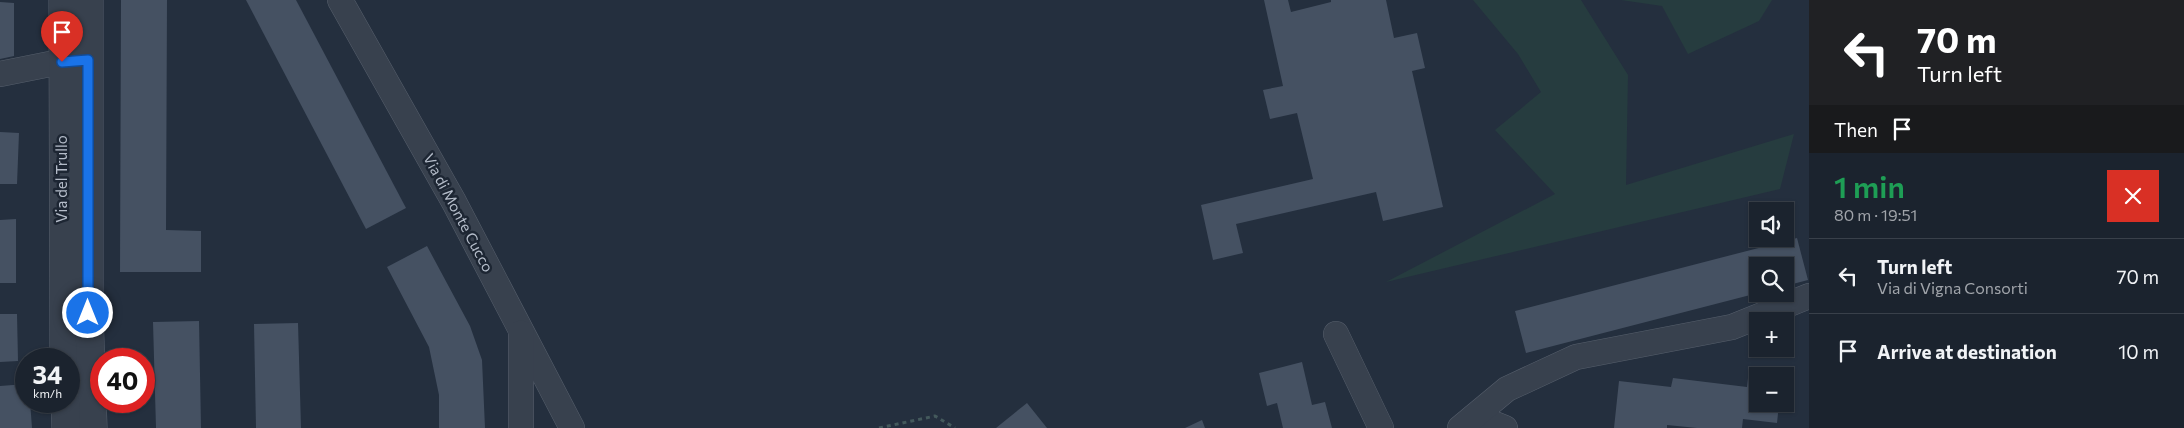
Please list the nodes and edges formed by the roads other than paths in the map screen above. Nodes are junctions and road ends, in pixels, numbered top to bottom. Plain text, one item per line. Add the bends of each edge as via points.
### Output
1 (63, 0) edge
2 (89, 0) edge
3 (340, 0) edge
4 (75, 61) junction
5 (0, 74) edge
6 (1809, 296) edge
7 (521, 330) junction
8 (1336, 334) dead end
9 (64, 348) edge
10 (65, 413) edge
11 (1467, 422) edge
12 (66, 428) edge
13 (93, 428) edge
14 (521, 428) edge
15 (572, 428) edge
16 (1382, 428) edge
17 (1505, 428) edge

1 - 4 street, Via del Trullo
2 - 4 street, Via del Trullo
3 - 7 street, Via di Monte Cucco via 454,202
4 - 5 street
4 - 9 street, Via del Trullo
4 - 13 street, Via del Trullo
6 - 11 street via 1732,327 1576,357 1508,389
7 - 14 street
7 - 15 street, Via di Monte Cucco
8 - 16 street
10 - 12 street
11 - 17 street

